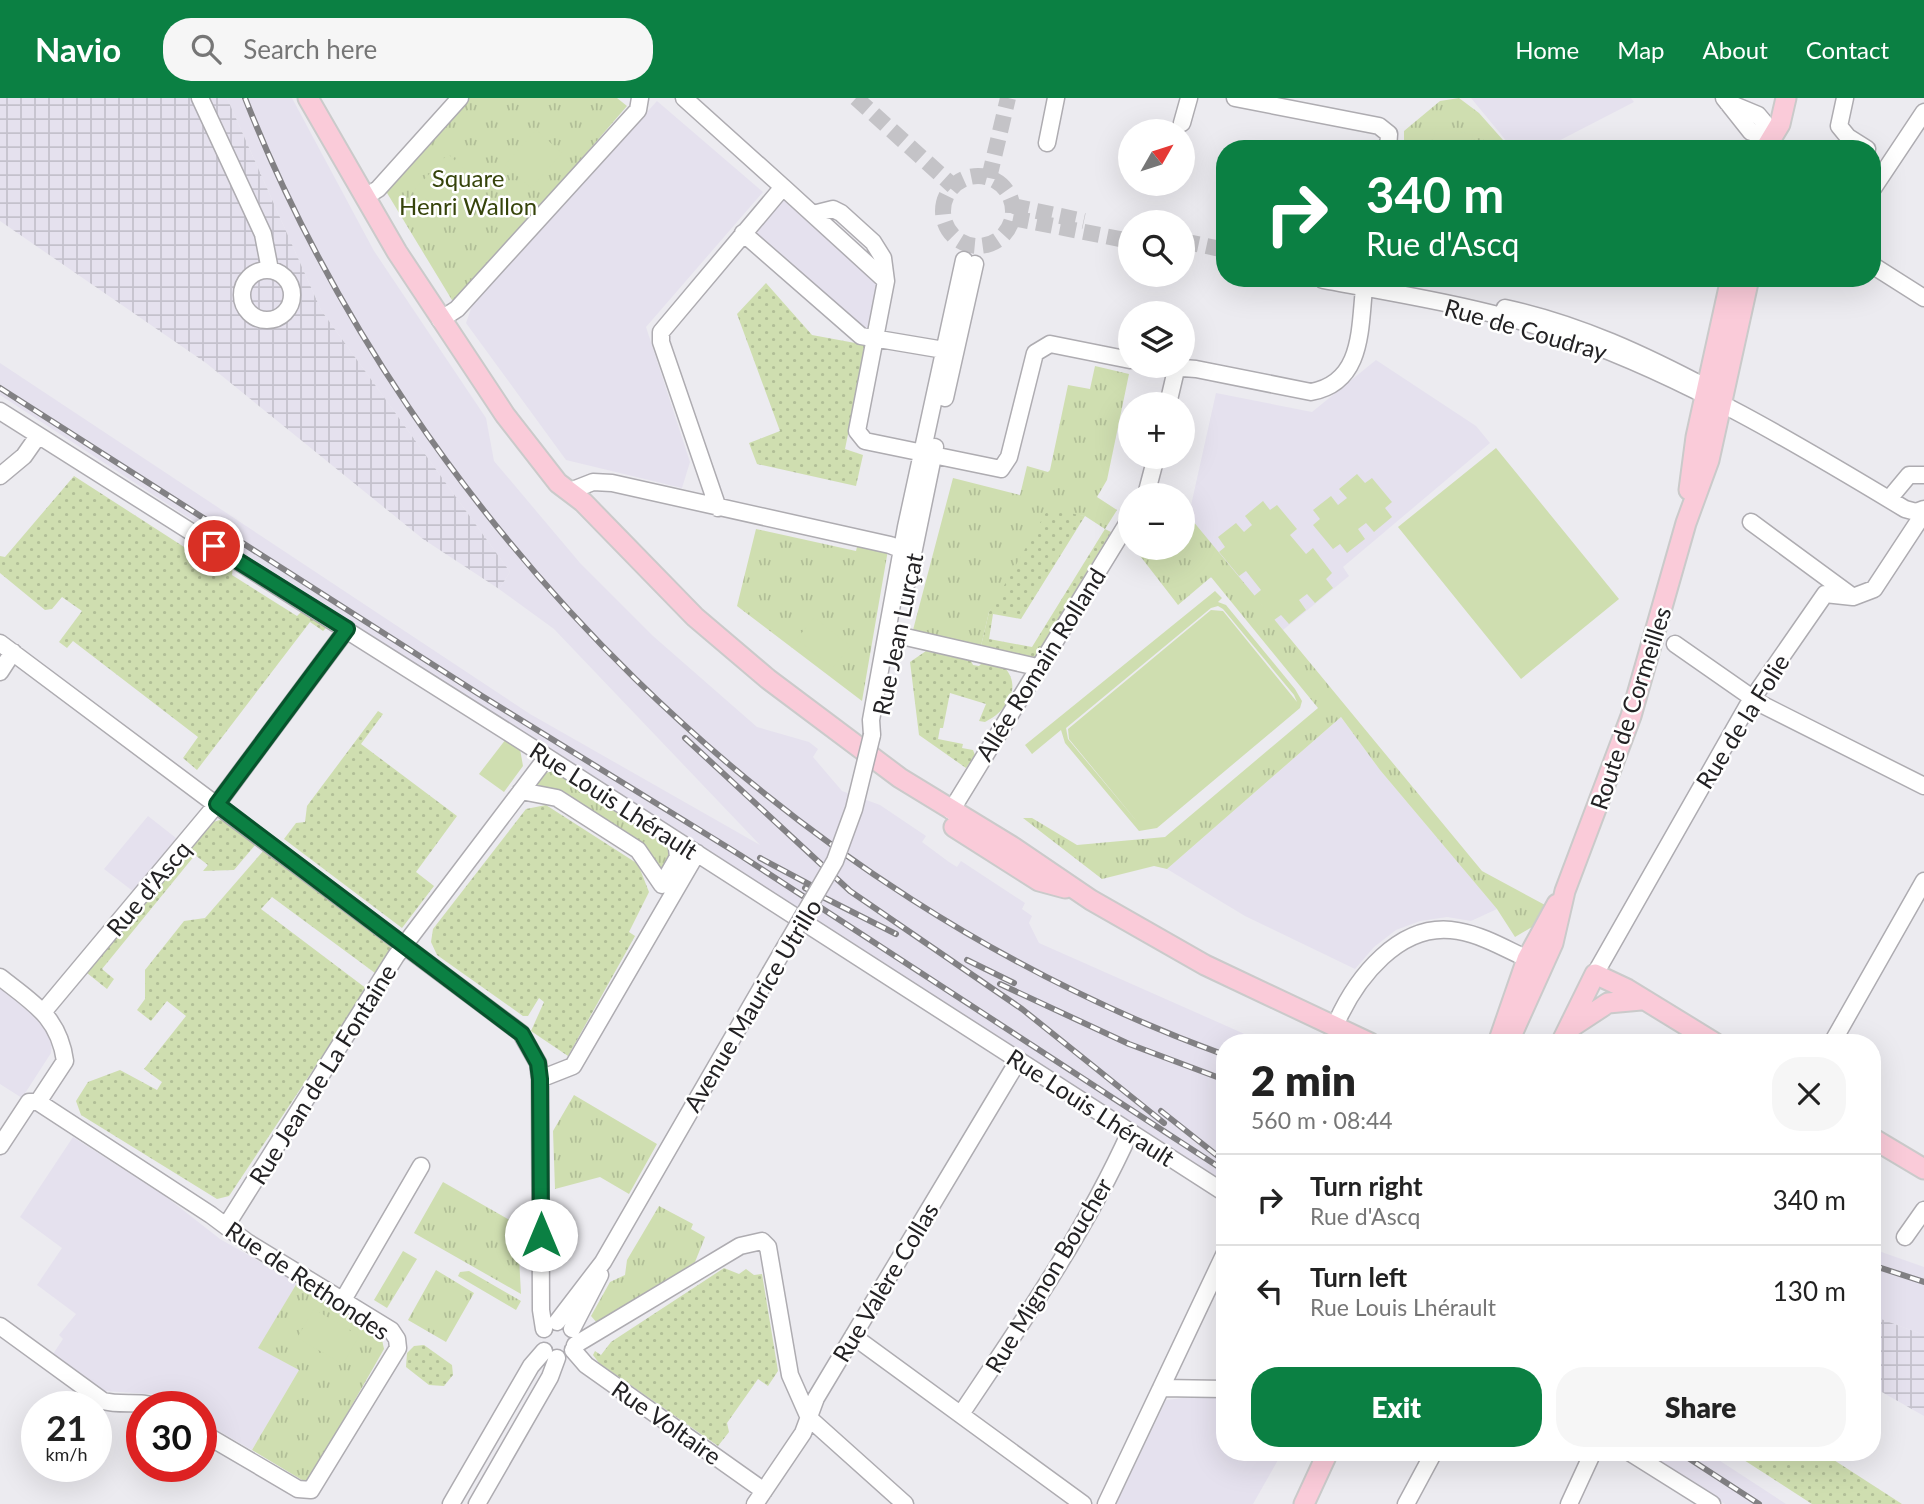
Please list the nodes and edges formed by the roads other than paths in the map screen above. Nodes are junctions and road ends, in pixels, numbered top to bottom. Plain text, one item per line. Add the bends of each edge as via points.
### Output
1 (200, 98) edge
2 (309, 98) edge
3 (460, 98) edge
4 (640, 98) edge
5 (684, 98) edge
6 (1056, 98) edge
7 (1189, 98) edge
8 (1235, 98) edge
9 (1776, 98) edge
10 (1786, 98) edge
11 (1844, 98) edge
12 (1725, 100) edge
13 (1924, 112) edge
14 (1183, 119) edge
15 (1389, 140) edge
16 (1764, 140) edge
17 (1771, 140) edge
18 (1773, 140) edge
19 (1853, 140) edge
20 (1047, 143) dead end
21 (1881, 157) edge
22 (1889, 162) junction
23 (1881, 175) edge
24 (783, 187) junction
25 (365, 197) junction
26 (743, 233) junction
27 (270, 270) dead end
28 (1881, 271) edge
29 (1365, 287) edge
30 (1396, 287) edge
31 (1729, 287) edge
32 (1746, 287) edge
33 (1924, 298) edge
34 (440, 320) junction
35 (876, 340) junction
36 (944, 350) junction
37 (1118, 358) edge
38 (1195, 369) edge
39 (1714, 396) junction
40 (0, 411) edge
41 (38, 436) junction
42 (928, 455) junction
43 (1924, 474) edge
44 (0, 476) edge
45 (570, 491) junction
46 (1889, 499) junction
47 (718, 508) junction
48 (1924, 511) edge
49 (1751, 522) dead end
50 (1118, 538) edge
51 (909, 553) junction
52 (1853, 597) junction
53 (347, 629) junction
54 (897, 635) junction
55 (1675, 645) dead end
56 (7, 648) edge
57 (1037, 667) junction
58 (0, 672) edge
59 (1753, 698) junction
60 (873, 735) junction
61 (846, 738) junction
62 (547, 757) junction
63 (1924, 786) edge
64 (521, 791) junction
65 (217, 804) junction
66 (951, 811) junction
67 (690, 853) junction
68 (1924, 881) edge
69 (1080, 892) junction
70 (404, 946) junction
71 (1535, 962) junction
72 (1595, 974) junction
73 (0, 977) edge
74 (1641, 1000) junction
75 (44, 1011) junction
76 (1335, 1027) junction
77 (1350, 1034) edge
78 (1503, 1034) edge
79 (1511, 1034) edge
80 (1566, 1034) edge
81 (1568, 1034) edge
82 (1700, 1034) edge
83 (1837, 1034) edge
84 (1018, 1061) junction
85 (540, 1079) junction
86 (38, 1102) junction
87 (1130, 1132) junction
88 (1881, 1144) edge
89 (0, 1146) edge
90 (421, 1166) dead end
91 (1924, 1170) edge
92 (1216, 1187) edge
93 (1924, 1209) edge
94 (226, 1226) junction
95 (1905, 1237) dead end
96 (1216, 1272) edge
97 (343, 1300) junction
98 (0, 1326) edge
99 (564, 1335) junction
100 (853, 1336) junction
101 (551, 1354) junction
102 (1161, 1388) junction
103 (1216, 1389) edge
104 (126, 1404) edge
105 (961, 1414) junction
106 (809, 1418) junction
107 (217, 1441) edge
108 (1324, 1461) edge
109 (1429, 1461) edge
110 (1589, 1461) edge
111 (1643, 1461) edge
112 (760, 1497) edge
113 (451, 1504) edge
114 (477, 1504) edge
115 (905, 1504) edge
116 (1083, 1504) edge
117 (1106, 1504) edge
118 (1304, 1504) edge
119 (1406, 1504) edge
120 (1569, 1504) edge
121 (1712, 1504) edge

1 - 27 street via 263,234
2 - 25 main road
3 - 25 street via 378,189
4 - 34 street via 638,110 629,120 457,309
5 - 24 street
6 - 20 street
7 - 14 street
8 - 15 street via 1379,126 1389,134
9 - 17 main road
10 - 18 main road
11 - 19 street via 1839,127
12 - 16 street via 1751,132
13 - 22 street
21 - 22 street
22 - 23 street
24 - 26 street
24 - 35 street via 886,281
25 - 34 main road
26 - 35 street via 861,336
26 - 47 street via 671,316 660,337
28 - 33 street
29 - 38 street via 1354,362 1319,391
30 - 39 street, Rue de Coudray via 1531,313 1629,347
31 - 39 main road, Route de Cormeilles via 1713,353
32 - 39 main road, Route de Cormeilles
34 - 45 main road via 505,415 558,483
35 - 36 street
35 - 42 street via 858,435 865,441
36 - 42 street, Rue Jean Lurçat
36 - 42 street, Rue Jean Lurçat via 969,262
37 - 42 street via 1050,344 1035,353 1009,457 1001,469
39 - 46 street, Rue de Coudray
39 - 71 main road, Route de Cormeilles via 1709,460 1686,523 1631,716 1565,891 1553,943
40 - 41 street, Rue Louis Lhérault
41 - 44 street via 24,456
41 - 53 street, Rue Louis Lhérault
42 - 51 street, Rue Jean Lurçat
43 - 46 street via 1909,475
45 - 47 street via 593,482 612,483
45 - 61 main road via 695,617
46 - 48 street, Rue de Coudray via 1916,512
47 - 51 street
48 - 52 street, Rue de la Folie via 1874,589
49 - 52 street
50 - 57 street, Allée Romain Rolland
51 - 54 street, Rue Jean Lurçat
51 - 60 street, Rue Jean Lurçat via 872,720
52 - 59 street, Rue de la Folie via 1825,594
53 - 62 street, Rue Louis Lhérault
53 - 65 street, Rue d'Ascq
54 - 57 street
54 - 60 street, Rue Jean Lurçat via 880,722
55 - 59 street
56 - 58 street
56 - 65 street
57 - 66 street, Allée Romain Rolland
59 - 63 street
59 - 72 street, Rue de la Folie
60 - 99 street, Avenue Maurice Utrillo, bridge via 835,861
61 - 66 main road
61 - 69 main road via 888,783 943,820 1040,881
62 - 64 street, Rue Jean de La Fontaine
62 - 67 street, Rue Louis Lhérault
64 - 67 street via 557,798 638,850 662,885
64 - 70 street, Rue Jean de La Fontaine
65 - 70 street
65 - 75 street, Rue d'Ascq
66 - 69 main road
67 - 84 street, Rue Louis Lhérault
67 - 85 street via 573,1066
68 - 83 street
69 - 76 main road via 1205,965
70 - 85 street via 522,1034 538,1063
70 - 94 street, Rue Jean de La Fontaine
71 - 76 street via 1457,930 1417,934 1384,955
71 - 78 main road, Route de Cormeilles
71 - 79 main road, Route de Cormeilles
72 - 74 main road
72 - 80 main road
73 - 75 street
74 - 81 main road via 1608,1003
74 - 82 main road
75 - 86 street via 62,1037 65,1061
76 - 77 main road
84 - 87 street, Rue Louis Lhérault
84 - 100 street, Rue Valère Collas
85 - 99 street via 541,1310
86 - 89 street via 29,1102
86 - 94 street, Rue de Rethondes
87 - 92 street, Rue Louis Lhérault
87 - 105 street, Rue Mignon Boucher via 1029,1313
88 - 91 main road
90 - 97 street
93 - 95 street
94 - 97 street, Rue de Rethondes
96 - 102 street
97 - 107 street, Rue de Rethondes via 391,1330 398,1348 311,1490 298,1489
98 - 104 street via 103,1401
99 - 101 street
99 - 101 street via 541,1341
99 - 106 street via 758,1240 768,1247 790,1375
99 - 112 street, Rue Voltaire via 586,1365
100 - 105 street
100 - 106 street, Rue Valère Collas
101 - 113 street via 531,1366
101 - 114 street via 550,1377
102 - 103 street
102 - 117 street
105 - 116 street
106 - 112 street, Rue Valère Collas
106 - 115 street
108 - 118 main road
109 - 119 street
110 - 120 street
111 - 121 street

